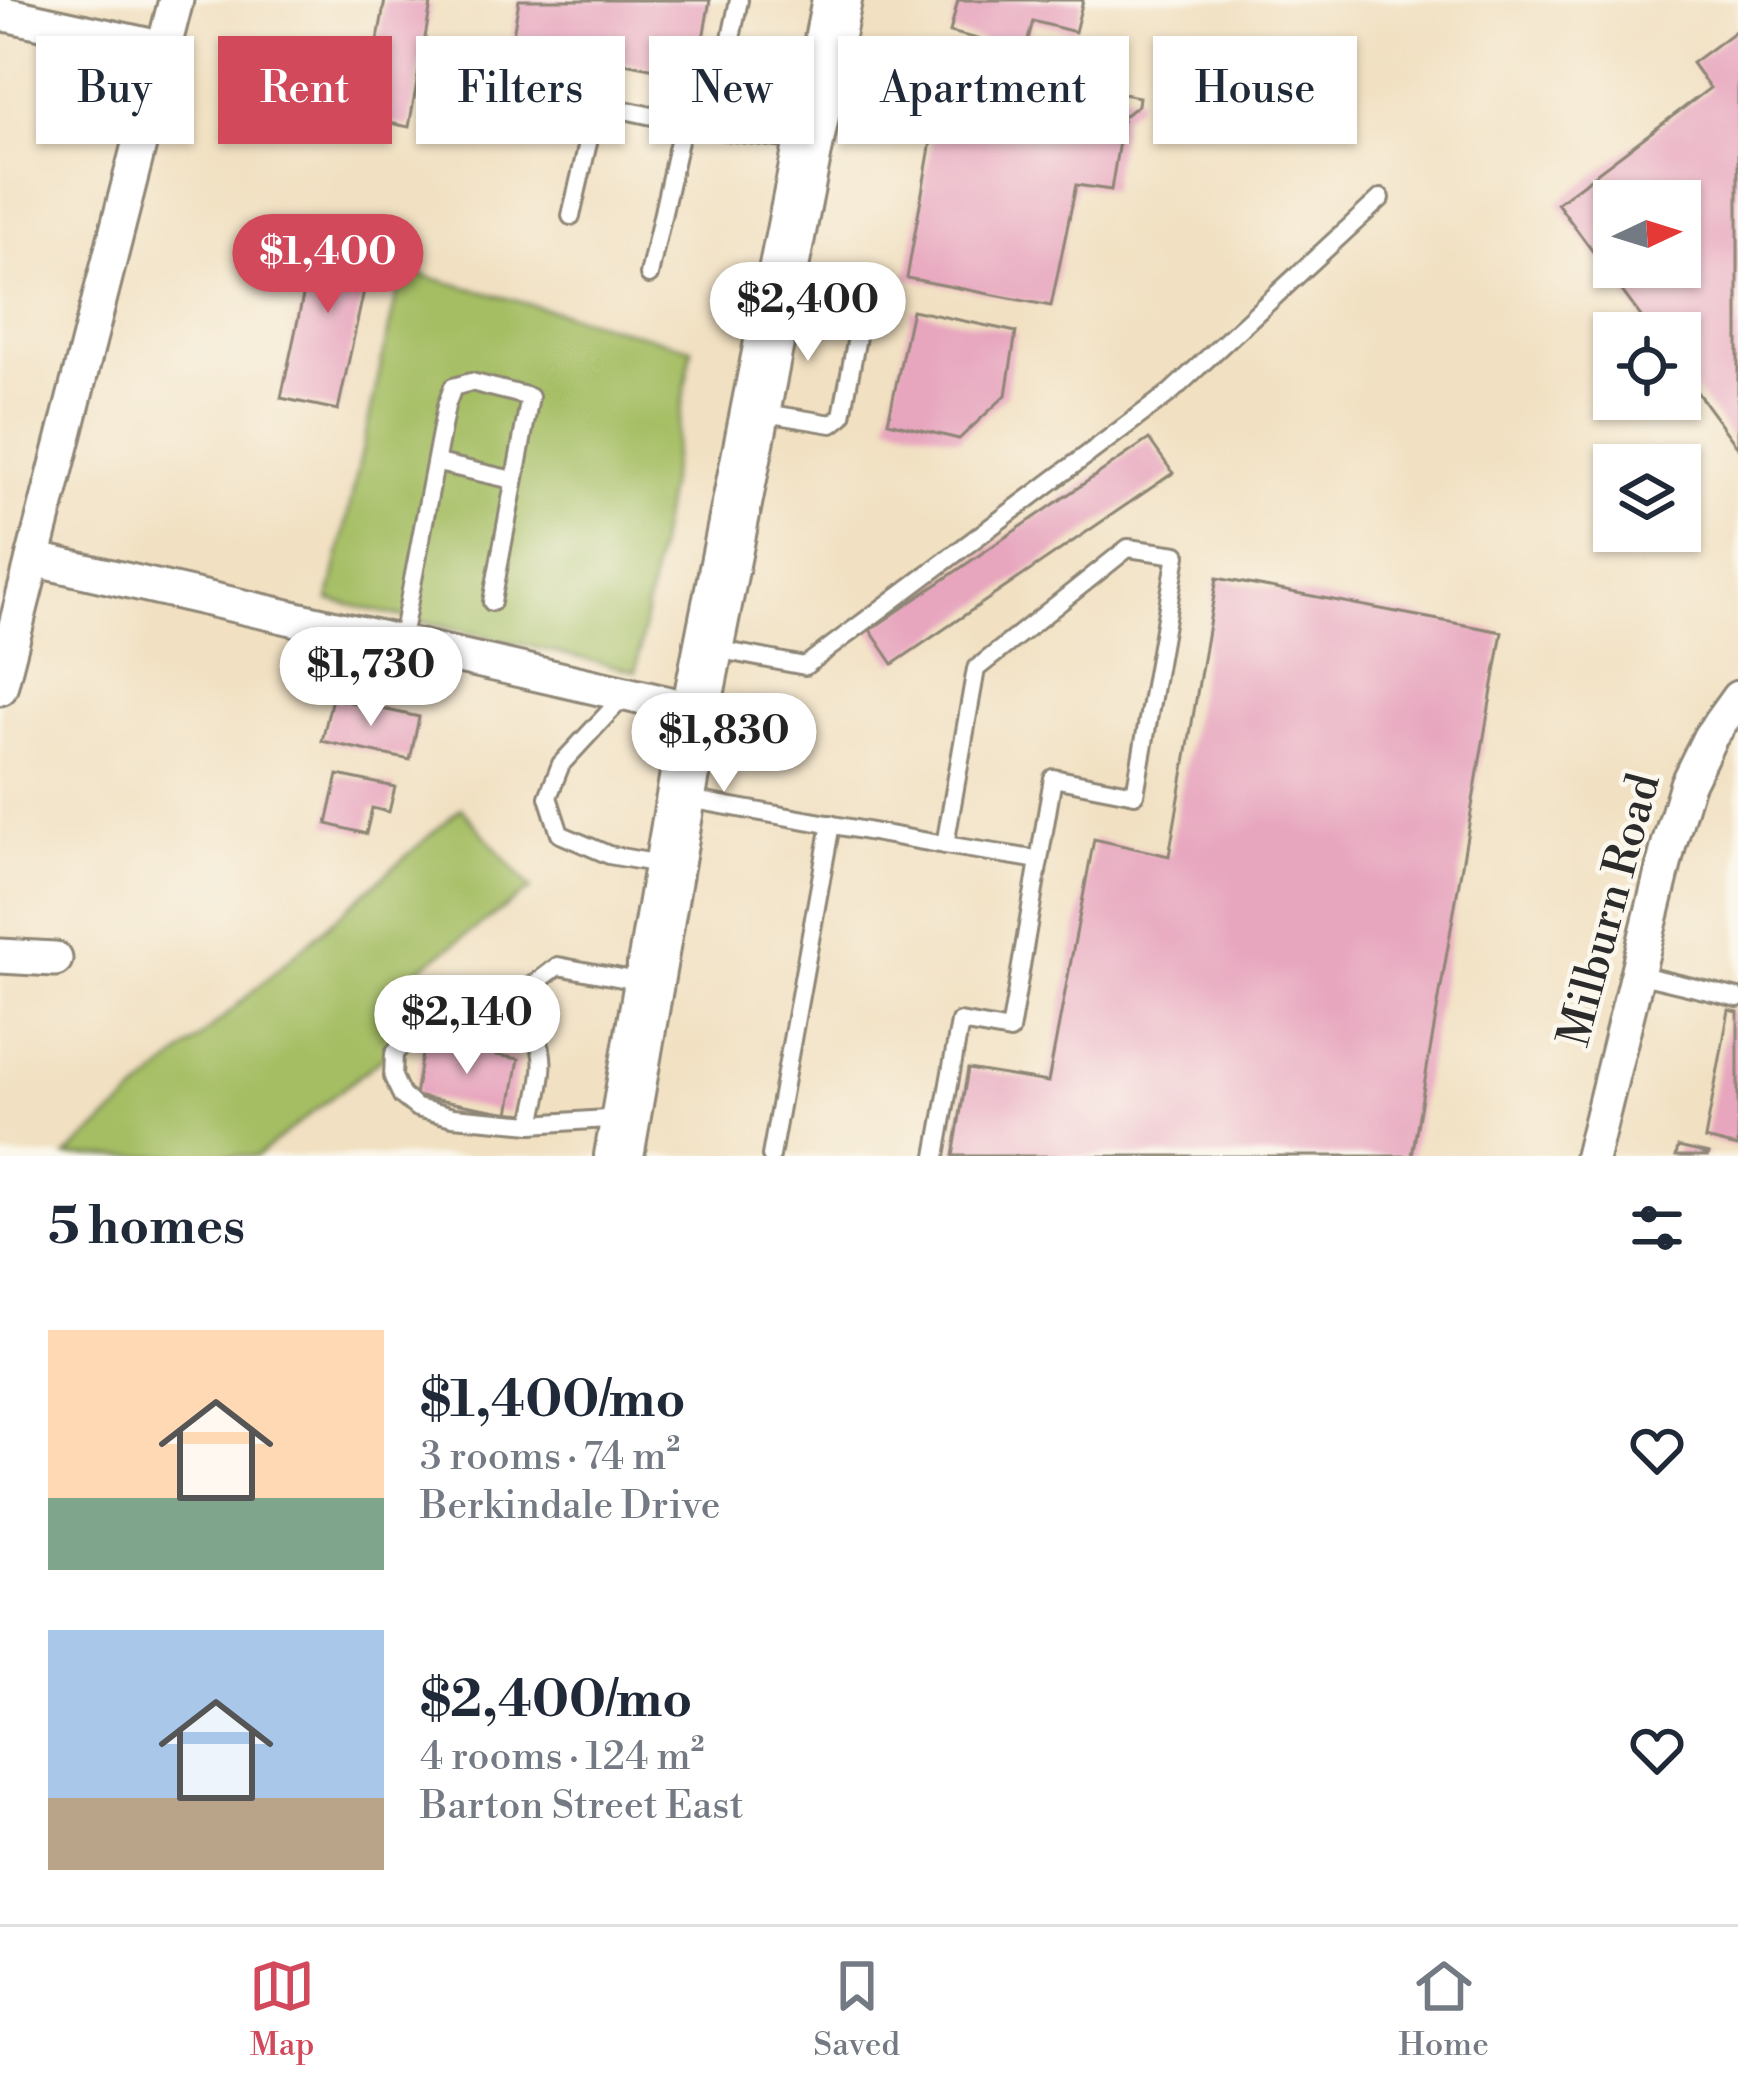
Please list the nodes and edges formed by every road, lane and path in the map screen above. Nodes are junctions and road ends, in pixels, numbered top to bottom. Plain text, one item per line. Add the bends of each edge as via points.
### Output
1 (176, 0) edge
2 (739, 0) edge
3 (837, 0) edge
4 (0, 13) edge
5 (105, 36) edge
6 (168, 36) edge
7 (731, 36) edge
8 (814, 113) edge
9 (649, 115) edge
10 (140, 144) edge
11 (678, 144) edge
12 (808, 144) edge
13 (1382, 198) dead end
14 (571, 216) dead end
15 (649, 275) dead end
16 (867, 284) dead end
17 (755, 412) junction
18 (438, 463) junction
19 (512, 480) junction
20 (33, 559) junction
21 (492, 602) dead end
22 (401, 643) junction
23 (708, 647) junction
24 (0, 688) edge
25 (626, 694) junction
26 (1738, 698) edge
27 (695, 710) junction
28 (681, 797) junction
29 (831, 824) junction
30 (946, 844) junction
31 (1039, 860) junction
32 (669, 866) junction
33 (0, 956) edge
34 (55, 959) dead end
35 (1637, 974) junction
36 (649, 983) junction
37 (1738, 998) edge
38 (488, 1008) junction
39 (532, 1124) junction
40 (622, 1137) edge
41 (771, 1156) edge
42 (936, 1156) edge
43 (1592, 1156) edge

1 - 6 street
2 - 7 lane
3 - 8 main road
4 - 5 street
9 - 14 lane via 598,104
10 - 20 street
11 - 15 lane
12 - 17 main road
13 - 23 lane via 1171,392 805,666
16 - 17 lane via 842,416 832,424
17 - 23 main road
18 - 19 lane
18 - 19 lane via 453,387 470,382 530,397
18 - 22 lane
19 - 21 lane
20 - 22 street
20 - 24 street
22 - 25 street
23 - 27 main road
25 - 27 street
25 - 32 lane via 561,764 548,797 560,835
26 - 35 street, Milburn Road via 1688,784
27 - 28 main road
28 - 29 lane
28 - 32 main road
29 - 30 lane
29 - 41 lane
30 - 31 lane
30 - 31 lane via 976,669 1128,548 1177,555 1135,794 1053,778
31 - 42 lane via 1010,1030 960,1022
32 - 36 main road
33 - 34 street
35 - 37 lane
35 - 43 street, Milburn Road
36 - 38 lane via 558,966
36 - 40 main road
38 - 39 lane via 526,1025 541,1045
38 - 39 lane via 408,1038 394,1054 393,1077 417,1108
39 - 40 lane

